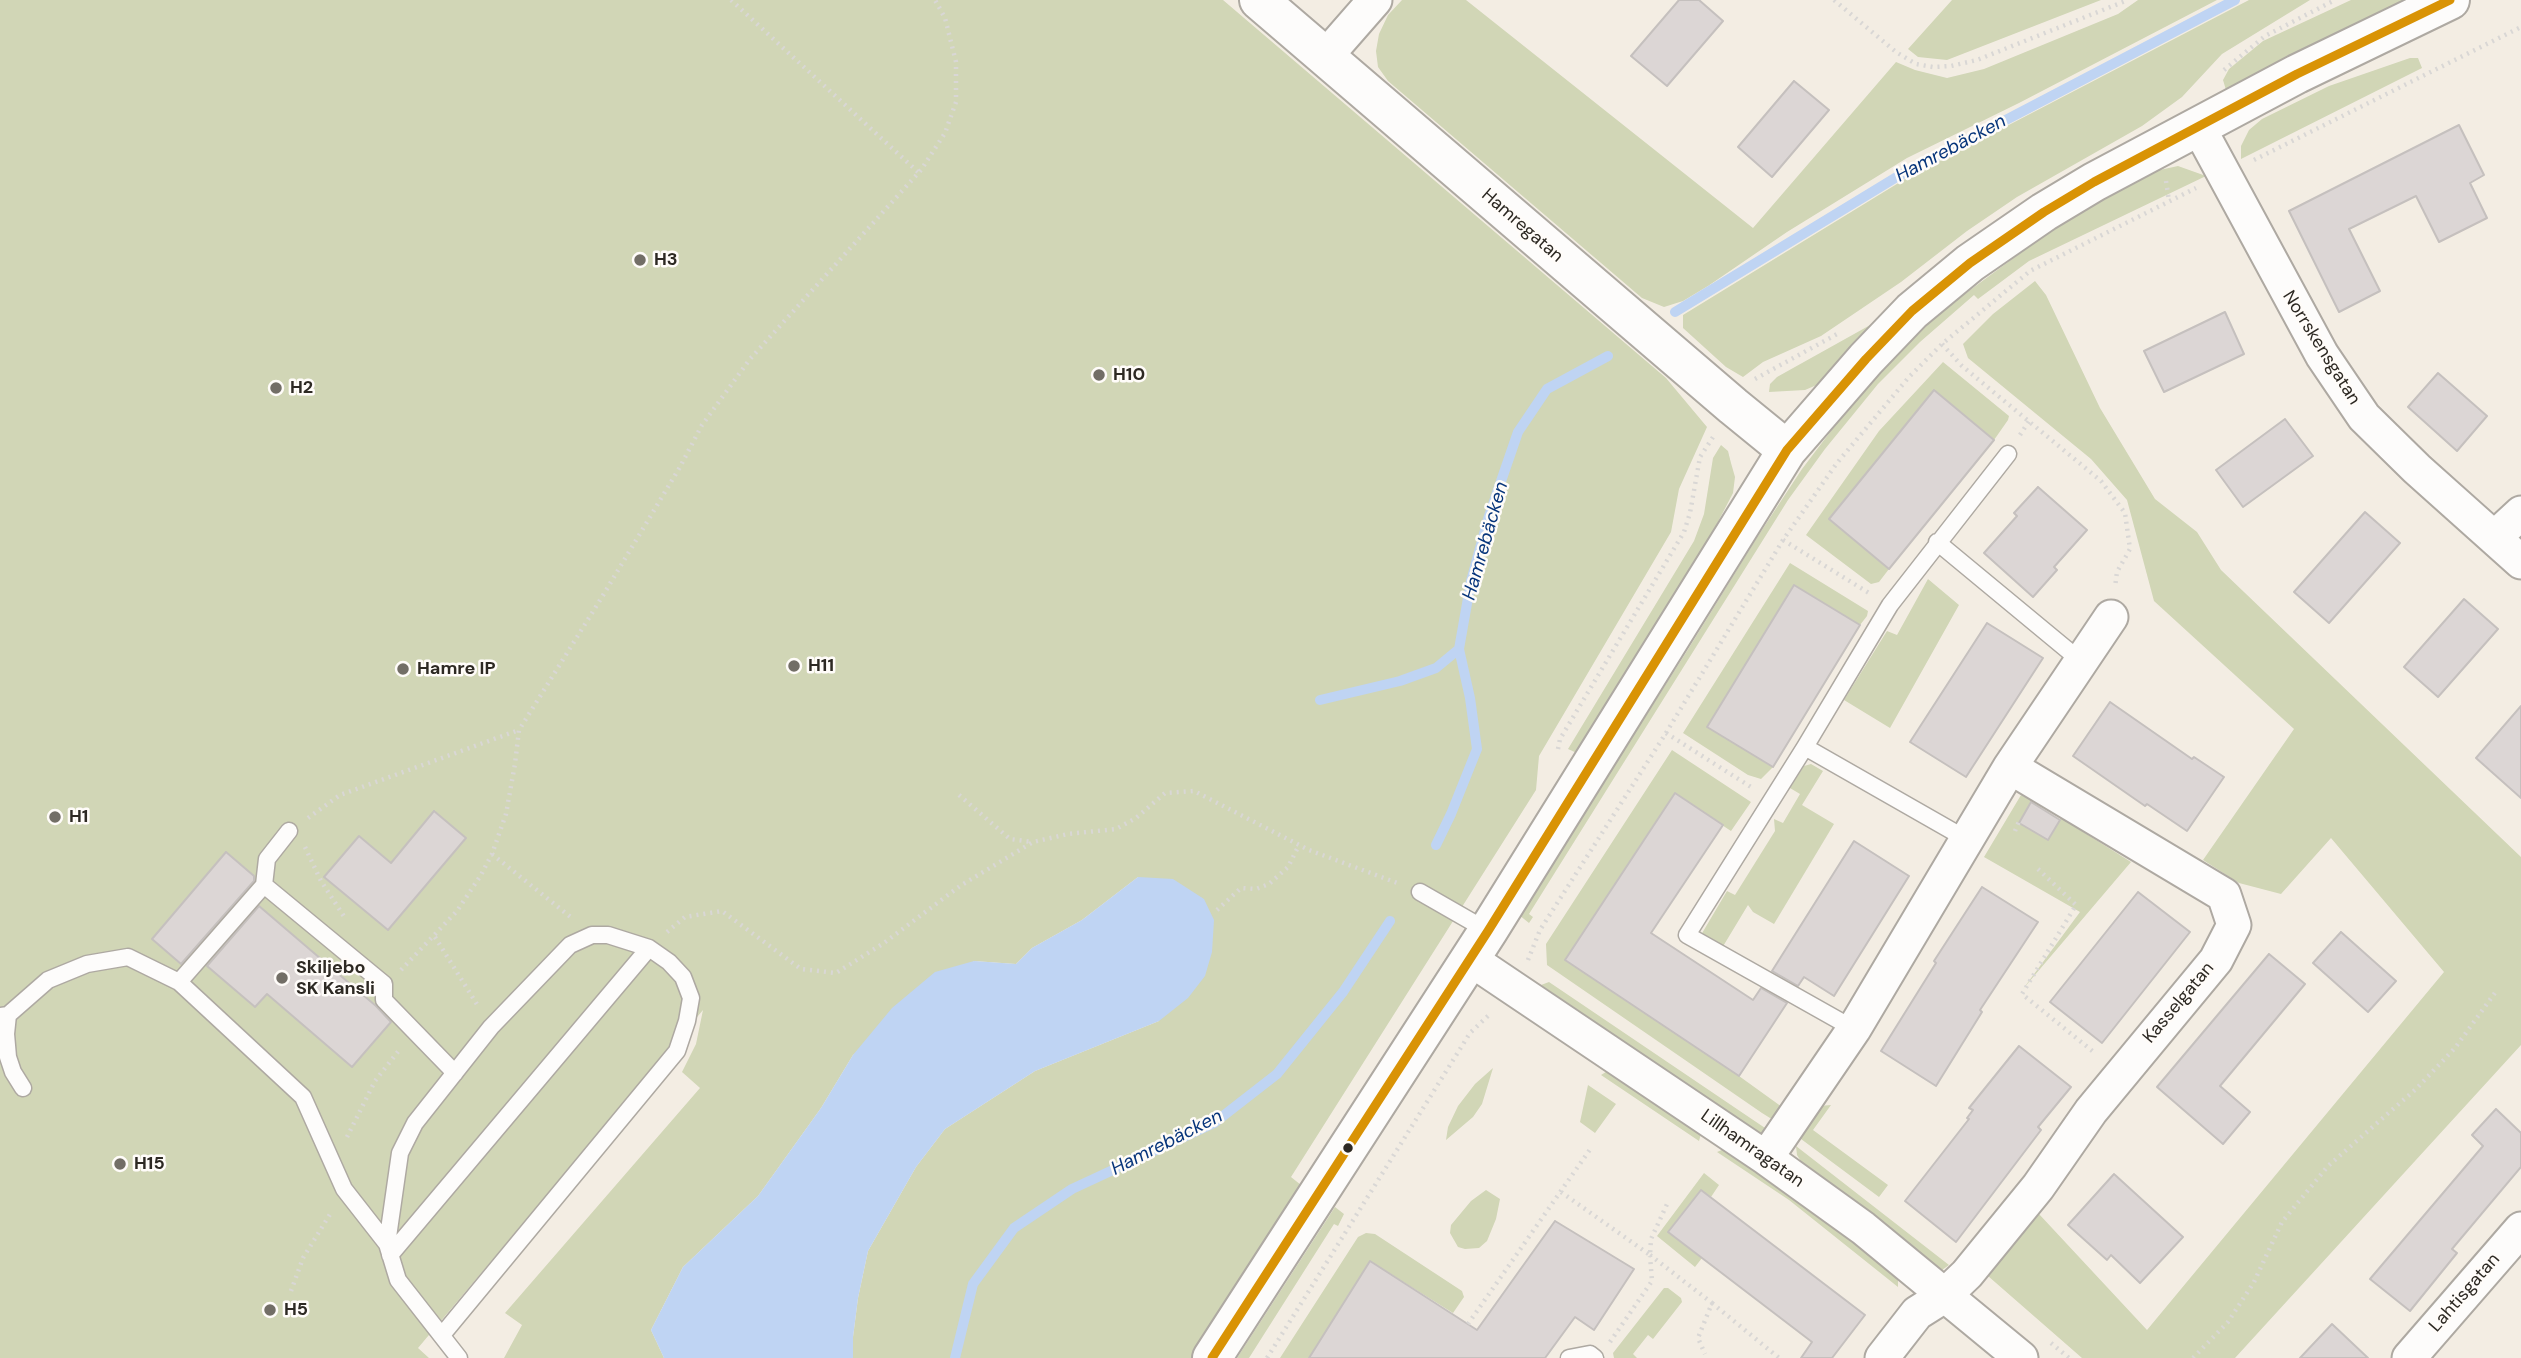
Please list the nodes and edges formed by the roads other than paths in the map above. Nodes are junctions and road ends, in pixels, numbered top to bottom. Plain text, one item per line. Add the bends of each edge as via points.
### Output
1 (1259, 0) edge
2 (1375, 0) edge
3 (2450, 0) edge
4 (1326, 56) junction
5 (2199, 128) junction
6 (1787, 450) junction
7 (2008, 454) dead end
8 (2521, 513) edge
9 (2495, 537) junction
10 (1937, 542) junction
11 (2521, 562) edge
12 (2111, 617) road end
13 (2082, 662) junction
14 (1805, 747) junction
15 (2010, 767) junction
16 (293, 829) road end
17 (1968, 840) junction
18 (264, 885) junction
19 (1420, 892) road end
20 (1479, 945) junction
21 (649, 948) junction
22 (178, 982) junction
23 (4, 1016) edge
24 (1854, 1029) junction
25 (454, 1073) junction
26 (23, 1088) dead end
27 (1766, 1158) junction
28 (2521, 1229) edge
29 (389, 1249) junction
30 (1944, 1296) junction
31 (442, 1335) junction
32 (1601, 1353) edge
33 (459, 1358) edge
34 (1212, 1358) edge
35 (1569, 1358) edge
36 (1882, 1358) edge
37 (2021, 1358) edge
38 (2409, 1358) edge

1 - 4 street, Hamregatan
2 - 4 street
3 - 5 street via 2297,74
4 - 6 street, Hamregatan
5 - 6 street via 2064,200 1970,263 1903,321
5 - 9 street, Norrskensgatan via 2322,355 2364,417
6 - 20 street
7 - 10 lane
8 - 9 street
9 - 11 street, Norrskensgatan
10 - 13 lane
10 - 14 lane via 1890,605
12 - 13 street
13 - 15 street
14 - 17 lane
14 - 24 lane via 1687,935
15 - 17 street
15 - 30 street, Kasselgatan via 2224,895 2234,925 2216,960 2091,1111 2038,1187
16 - 18 lane via 267,859
17 - 24 street
18 - 22 lane
18 - 25 lane via 384,985 384,1000
19 - 20 lane
20 - 27 street, Lillhamragatan via 1511,985
20 - 34 street
21 - 25 lane via 592,934 570,945
21 - 29 lane
21 - 31 lane via 683,977 691,998 677,1051
22 - 23 lane via 128,957 87,964 48,980
22 - 29 lane via 303,1097 344,1189
23 - 26 lane via 8,1057
24 - 27 street
25 - 29 lane via 415,1123 400,1153
27 - 30 street, Lillhamragatan via 1863,1228
28 - 38 street, Lahtisgatan
29 - 31 lane via 398,1280
30 - 36 street, Kasselgatan via 1917,1312
30 - 37 street, Lillhamragatan
31 - 33 lane
32 - 35 lane

